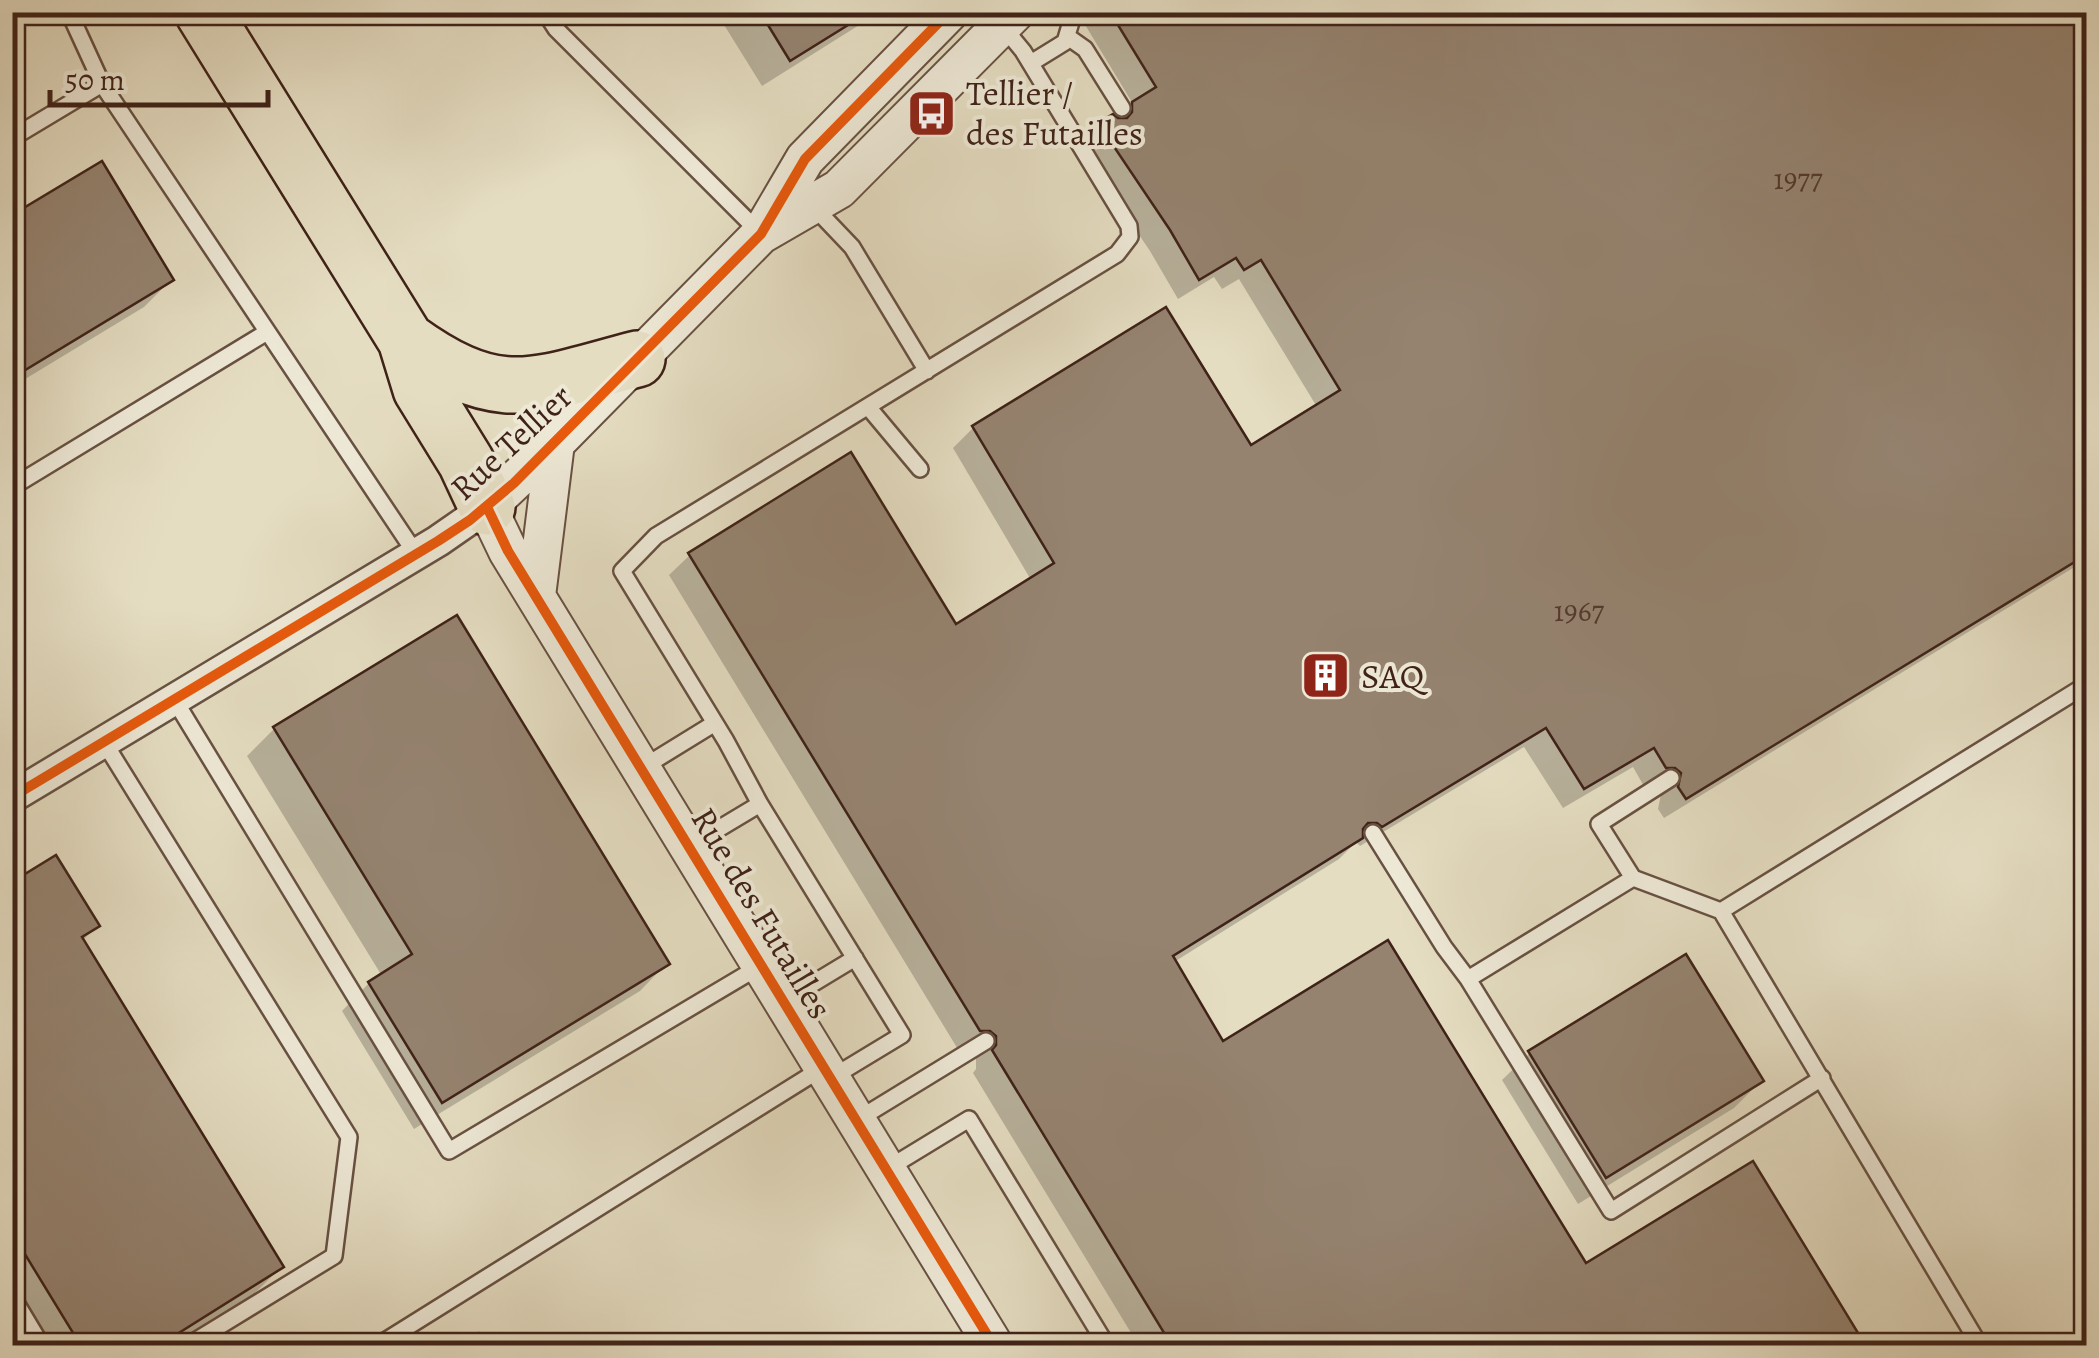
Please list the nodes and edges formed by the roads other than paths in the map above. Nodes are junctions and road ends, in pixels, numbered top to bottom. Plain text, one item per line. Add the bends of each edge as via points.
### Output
1 (69, 12) edge
2 (203, 12) edge
3 (545, 12) edge
4 (949, 12) edge
5 (1074, 12) edge
6 (999, 17) edge
7 (1068, 37) junction
8 (1031, 63) junction
9 (102, 84) junction
10 (1122, 108) dead end
11 (12, 138) edge
12 (801, 194) junction
13 (761, 234) junction
14 (267, 332) junction
15 (406, 340) junction
16 (638, 359) junction
17 (928, 371) junction
18 (869, 408) junction
19 (554, 443) junction
20 (920, 469) dead end
21 (12, 487) edge
22 (487, 506) junction
23 (416, 554) junction
24 (536, 596) junction
25 (2086, 685) edge
26 (174, 700) junction
27 (715, 723) junction
28 (104, 742) junction
29 (642, 768) junction
30 (1671, 778) dead end
31 (12, 798) edge
32 (760, 804) junction
33 (1373, 832) dead end
34 (690, 846) junction
35 (1633, 878) junction
36 (1721, 911) junction
37 (855, 958) junction
38 (762, 965) junction
39 (1468, 979) junction
40 (784, 1001) junction
41 (986, 1040) dead end
42 (828, 1072) junction
43 (1822, 1078) junction
44 (857, 1120) junction
45 (887, 1169) junction
46 (12, 1296) edge
47 (42, 1346) edge
48 (187, 1346) edge
49 (377, 1346) edge
50 (994, 1346) edge
51 (1107, 1346) edge
52 (1980, 1346) edge

1 - 9 lane
2 - 15 highway
3 - 13 lane
4 - 12 street, Rue Tellier via 805,158
5 - 7 lane
6 - 8 lane
6 - 12 street, Rue Tellier via 839,189
7 - 8 lane
7 - 10 lane via 1084,49
8 - 17 lane via 1112,193 1130,237 1117,254
9 - 11 lane
9 - 14 lane
12 - 13 street, Rue Tellier
12 - 17 lane via 852,247
13 - 16 street, Rue Tellier
14 - 21 lane
14 - 23 lane
15 - 16 highway via 450,370 506,386 541,384
15 - 22 highway via 421,389
16 - 19 street, Rue Tellier
17 - 18 lane
18 - 20 lane
18 - 27 lane via 656,536 622,571
19 - 22 street, Rue Tellier
19 - 24 street
22 - 23 street, Rue Tellier
22 - 24 street, Rue des Futailles
23 - 26 street, Rue Tellier
24 - 29 street, Rue des Futailles
25 - 36 lane
26 - 28 street, Rue Tellier
26 - 38 lane via 450,1151
27 - 29 lane
27 - 32 lane
28 - 31 street, Rue Tellier
28 - 48 lane via 349,1137 334,1256
29 - 34 street, Rue des Futailles
30 - 35 lane via 1599,824
32 - 34 lane
32 - 37 lane
33 - 39 lane
34 - 38 street, Rue des Futailles
35 - 36 lane
35 - 39 lane
36 - 43 lane
37 - 40 lane
37 - 42 lane via 902,1035
38 - 40 street, Rue des Futailles
39 - 43 lane via 1611,1211
40 - 42 street, Rue des Futailles
41 - 44 lane
42 - 44 street, Rue des Futailles
42 - 49 lane
43 - 52 lane
44 - 45 street, Rue des Futailles
45 - 50 street, Rue des Futailles
45 - 51 lane via 969,1120
46 - 47 lane

